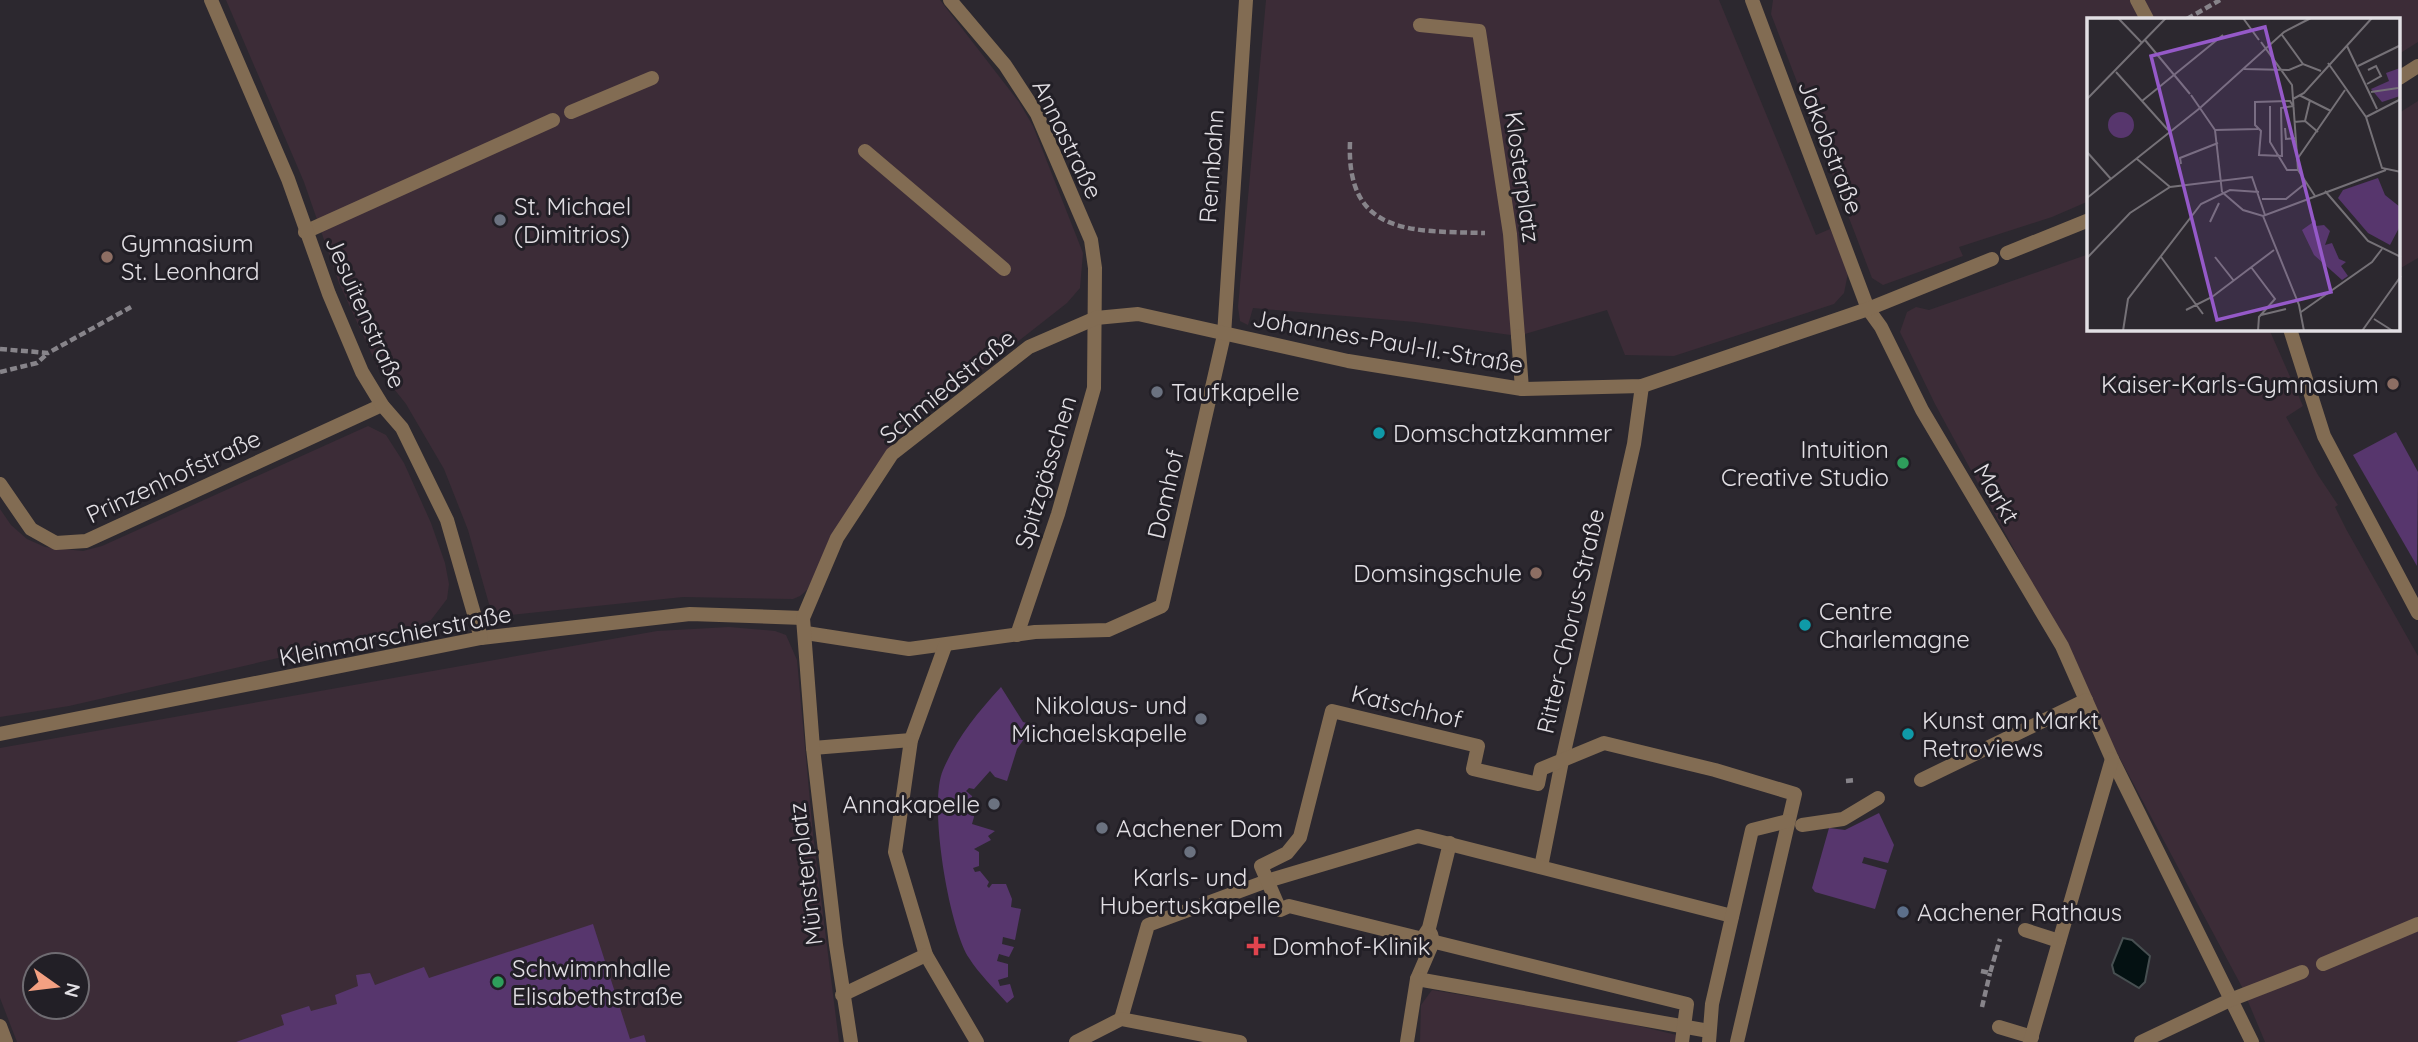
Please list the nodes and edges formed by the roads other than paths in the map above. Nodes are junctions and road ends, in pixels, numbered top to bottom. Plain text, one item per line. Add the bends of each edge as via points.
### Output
1 (211, 0) edge
2 (950, 0) edge
3 (1246, 0) edge
4 (1752, 0) edge
5 (2137, 0) edge
6 (2146, 18) edge
7 (1420, 25) dead end
8 (2418, 66) edge
9 (2400, 77) edge
10 (652, 78) dead end
11 (571, 112) dead end
12 (553, 120) dead end
13 (865, 151) dead end
14 (2087, 221) edge
15 (305, 232) junction
16 (2007, 253) dead end
17 (1992, 259) dead end
18 (1004, 269) dead end
19 (1868, 309) junction
20 (1096, 318) junction
21 (2291, 331) edge
22 (1224, 335) junction
23 (1642, 386) junction
24 (1521, 389) junction
25 (382, 405) junction
26 (0, 484) edge
27 (2418, 613) edge
28 (803, 618) junction
29 (806, 633) junction
30 (1017, 635) junction
31 (481, 638) junction
32 (944, 646) junction
33 (2086, 700) junction
34 (0, 734) edge
35 (911, 740) junction
36 (813, 748) junction
37 (2112, 759) junction
38 (1562, 761) junction
39 (1921, 780) dead end
40 (1878, 798) dead end
41 (1795, 823) junction
42 (1450, 843) junction
43 (1541, 867) junction
44 (1267, 881) junction
45 (1732, 916) junction
46 (2418, 924) edge
47 (2025, 930) dead end
48 (1428, 936) junction
49 (2059, 941) junction
50 (926, 955) junction
51 (2323, 964) dead end
52 (2302, 972) dead end
53 (1417, 979) junction
54 (842, 995) junction
55 (2230, 1000) junction
56 (1121, 1019) junction
57 (0, 1026) edge
58 (1683, 1027) junction
59 (1999, 1027) dead end
60 (1709, 1036) edge
61 (2031, 1040) edge
62 (1231, 1041) edge
63 (6, 1042) edge
64 (851, 1042) edge
65 (977, 1042) edge
66 (1076, 1042) edge
67 (1407, 1042) edge
68 (1682, 1042) edge
69 (1737, 1042) edge
70 (2141, 1042) edge
71 (2252, 1042) edge

1 - 15 street, Jesuitenstraße via 288,179
2 - 20 street, Annastraße via 1005,65 1037,114 1091,240
3 - 22 street, Rennbahn
4 - 19 street, Jakobstraße
5 - 6 street
7 - 24 street, Klosterplatz via 1479,31 1510,234
8 - 9 street
10 - 11 street
12 - 15 street
13 - 18 street
14 - 16 street
15 - 25 street, Jesuitenstraße via 362,372
17 - 19 street, Johannes-Paul-II.-Straße
19 - 23 street, Johannes-Paul-II.-Straße
19 - 33 street, Markt via 1922,410 2062,646
20 - 22 street, Schmiedstraße via 1138,314
20 - 28 street, Schmiedstraße via 1028,348 892,454 837,538
20 - 30 street, Spitzgässchen via 1094,388
21 - 27 street via 2323,436
22 - 24 street, Johannes-Paul-II.-Straße
22 - 30 street, Domhof via 1162,606 1113,634
23 - 24 street, Johannes-Paul-II.-Straße
23 - 38 street, Ritter-Chorus-Straße via 1634,444
25 - 26 street, Prinzenhofstraße via 86,541 56,542 31,529
25 - 31 street, Jesuitenstraße via 402,428 438,498
28 - 29 street
28 - 31 street, Kleinmarschierstraße via 690,614
29 - 32 street via 909,649
29 - 36 street, Münsterplatz
30 - 32 street
31 - 34 street, Kleinmarschierstraße
32 - 35 street
33 - 37 street, Markt
33 - 39 street
35 - 36 street
35 - 50 street via 895,852
36 - 54 street, Münsterplatz
37 - 49 street
37 - 55 street, Markt
38 - 41 street, Katschhof via 1604,743 1715,770 1795,794
38 - 43 street, Ritter-Chorus-Straße
38 - 44 street, Katschhof via 1541,769 1538,784 1473,769 1478,746 1332,711 1300,837 1287,853 1261,866
40 - 41 street via 1843,819
41 - 45 street via 1752,830
41 - 69 street, Katschhof
42 - 43 street
42 - 44 street via 1418,836
42 - 48 street
43 - 45 street
44 - 48 street via 1280,910 1289,906
44 - 56 street via 1148,925
45 - 60 street
46 - 51 street
47 - 49 street
48 - 53 street
48 - 58 street via 1688,1004
49 - 61 street
50 - 54 street
50 - 65 street
52 - 55 street
53 - 58 street
53 - 67 street
54 - 64 street, Münsterplatz
55 - 70 street
55 - 71 street, Markt
56 - 62 street
56 - 66 street
57 - 63 street
58 - 60 street
58 - 68 street
59 - 61 street

